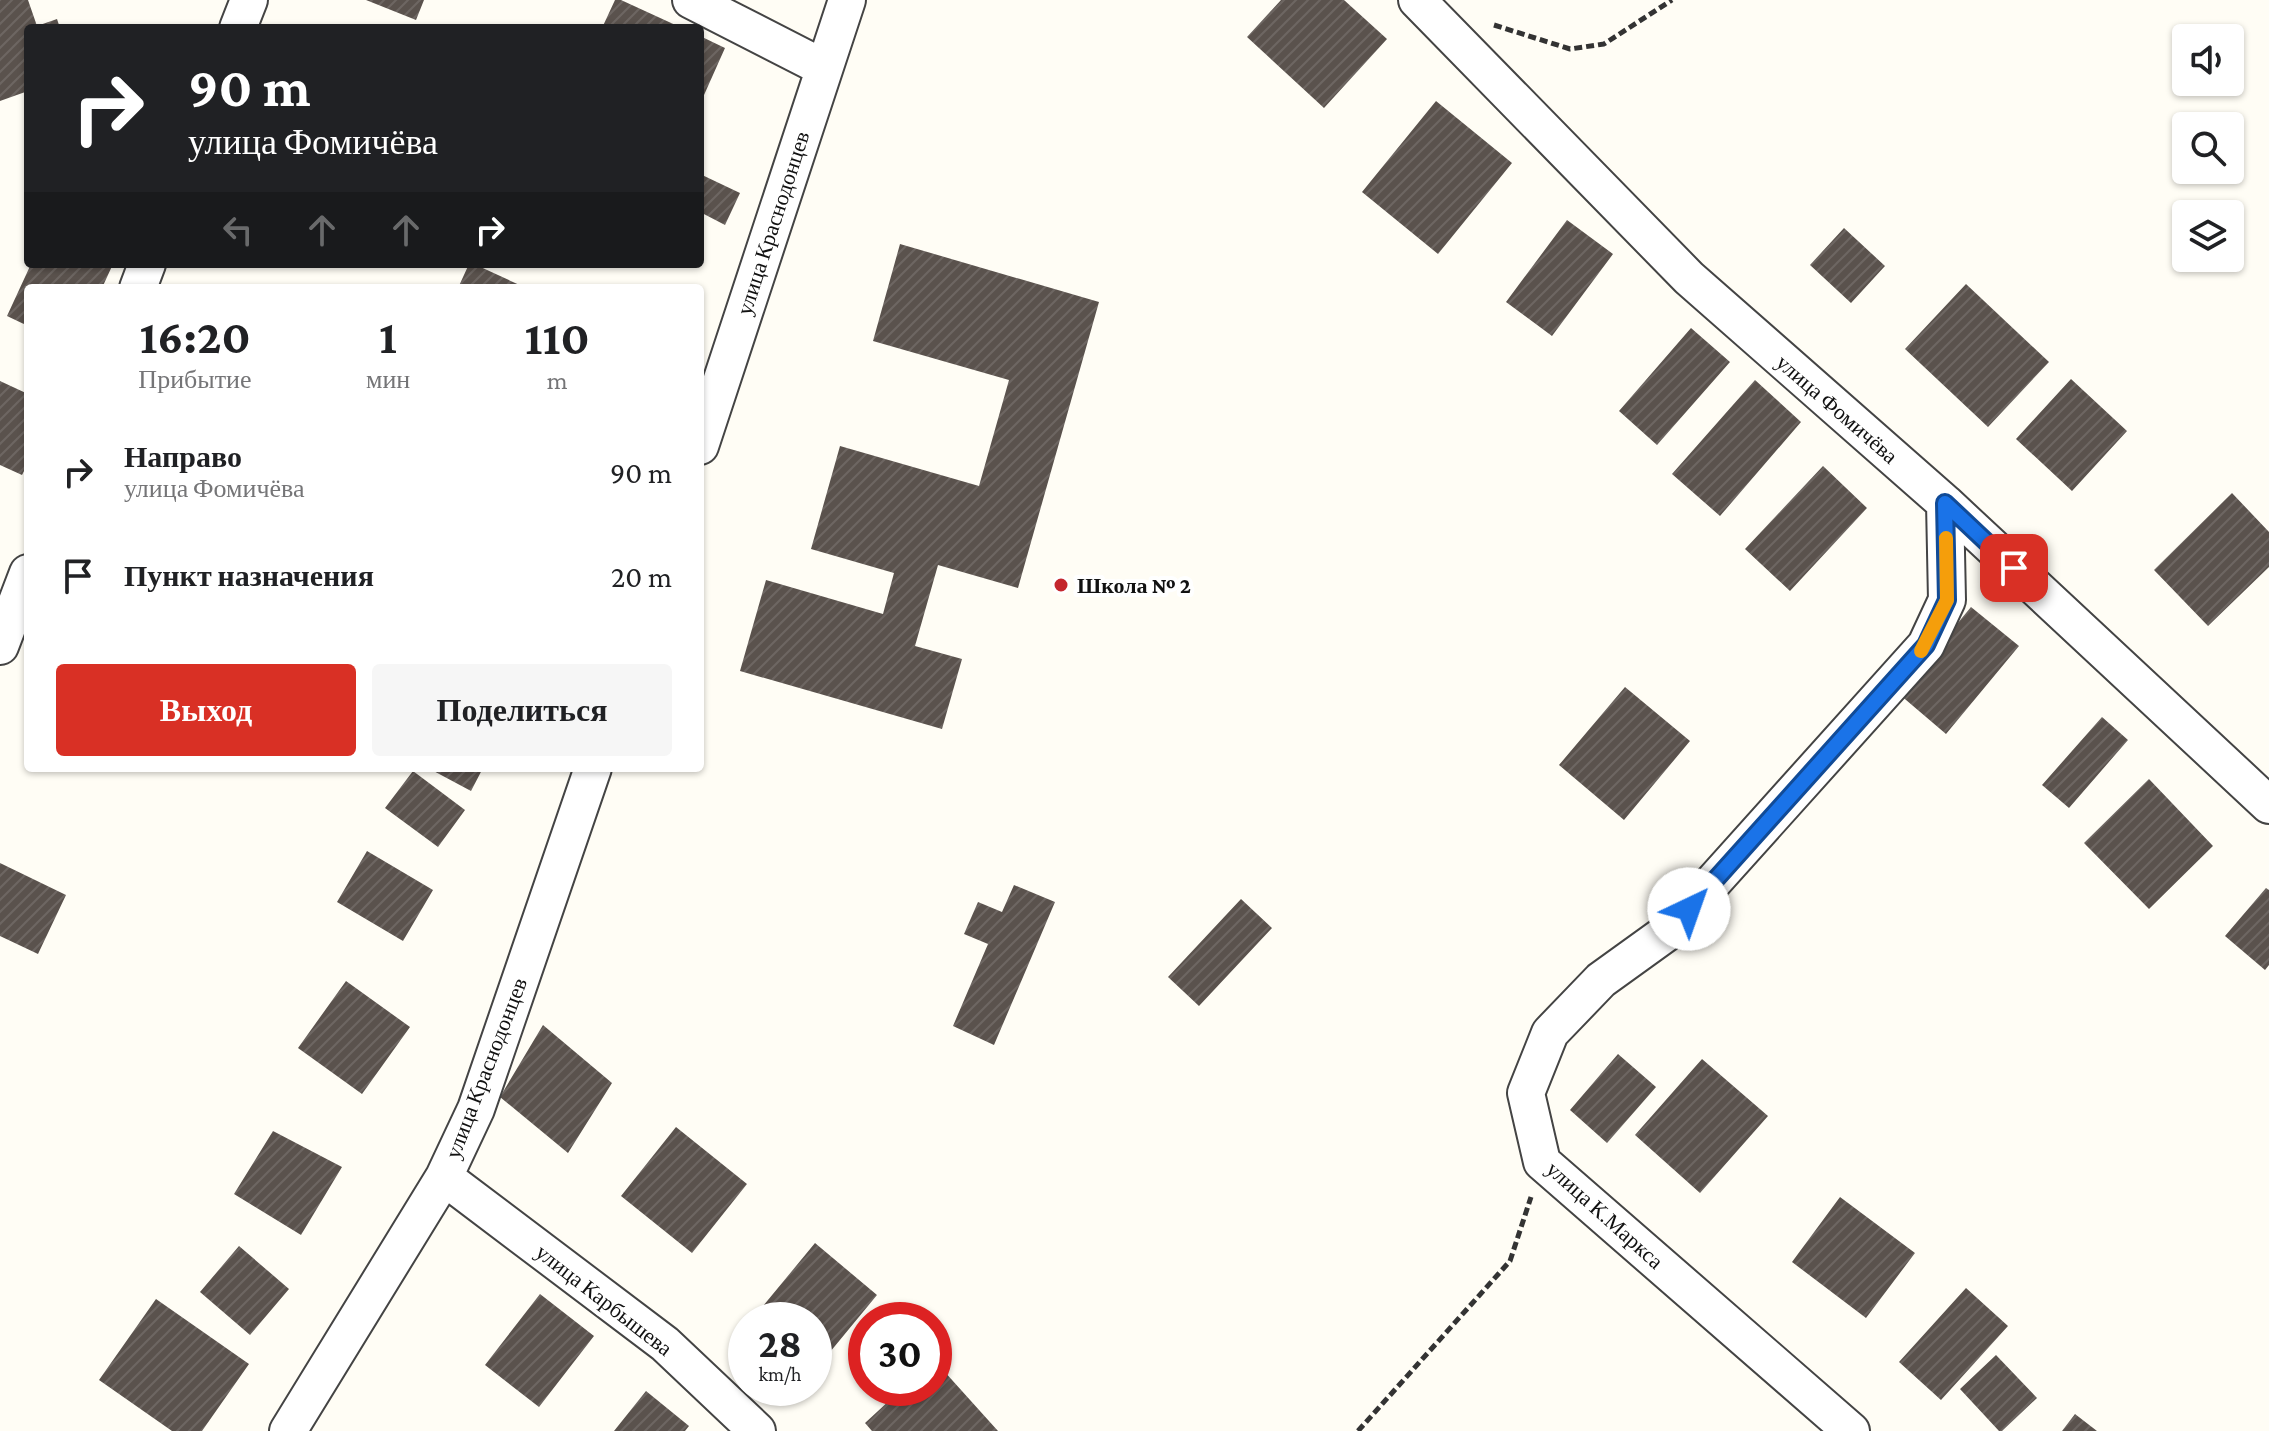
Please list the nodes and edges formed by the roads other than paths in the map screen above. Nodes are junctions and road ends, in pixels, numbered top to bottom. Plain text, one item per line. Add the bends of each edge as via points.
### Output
1 (249, 0) edge
2 (691, 0) edge
3 (847, 0) edge
4 (1417, 0) edge
5 (240, 24) edge
6 (824, 68) junction
7 (704, 434) edge
8 (1945, 503) junction
9 (24, 583) edge
10 (0, 646) edge
11 (592, 772) edge
12 (2269, 805) edge
13 (444, 1177) junction
14 (288, 1431) edge
15 (757, 1431) edge
16 (1851, 1431) edge

1 - 5 street
2 - 6 street
3 - 6 street, улица Краснодонцев
4 - 8 street, улица Фомичёва via 1689,278
6 - 7 street, улица Краснодонцев
8 - 12 street, улица Фомичёва
8 - 16 street, улица К.Маркса via 1947,600 1926,645 1669,931 1601,980 1550,1033 1526,1093 1542,1162
9 - 10 street
11 - 13 street, улица Краснодонцев via 476,1109
13 - 14 street, улица Краснодонцев
13 - 15 street, улица Карбышева via 665,1344

